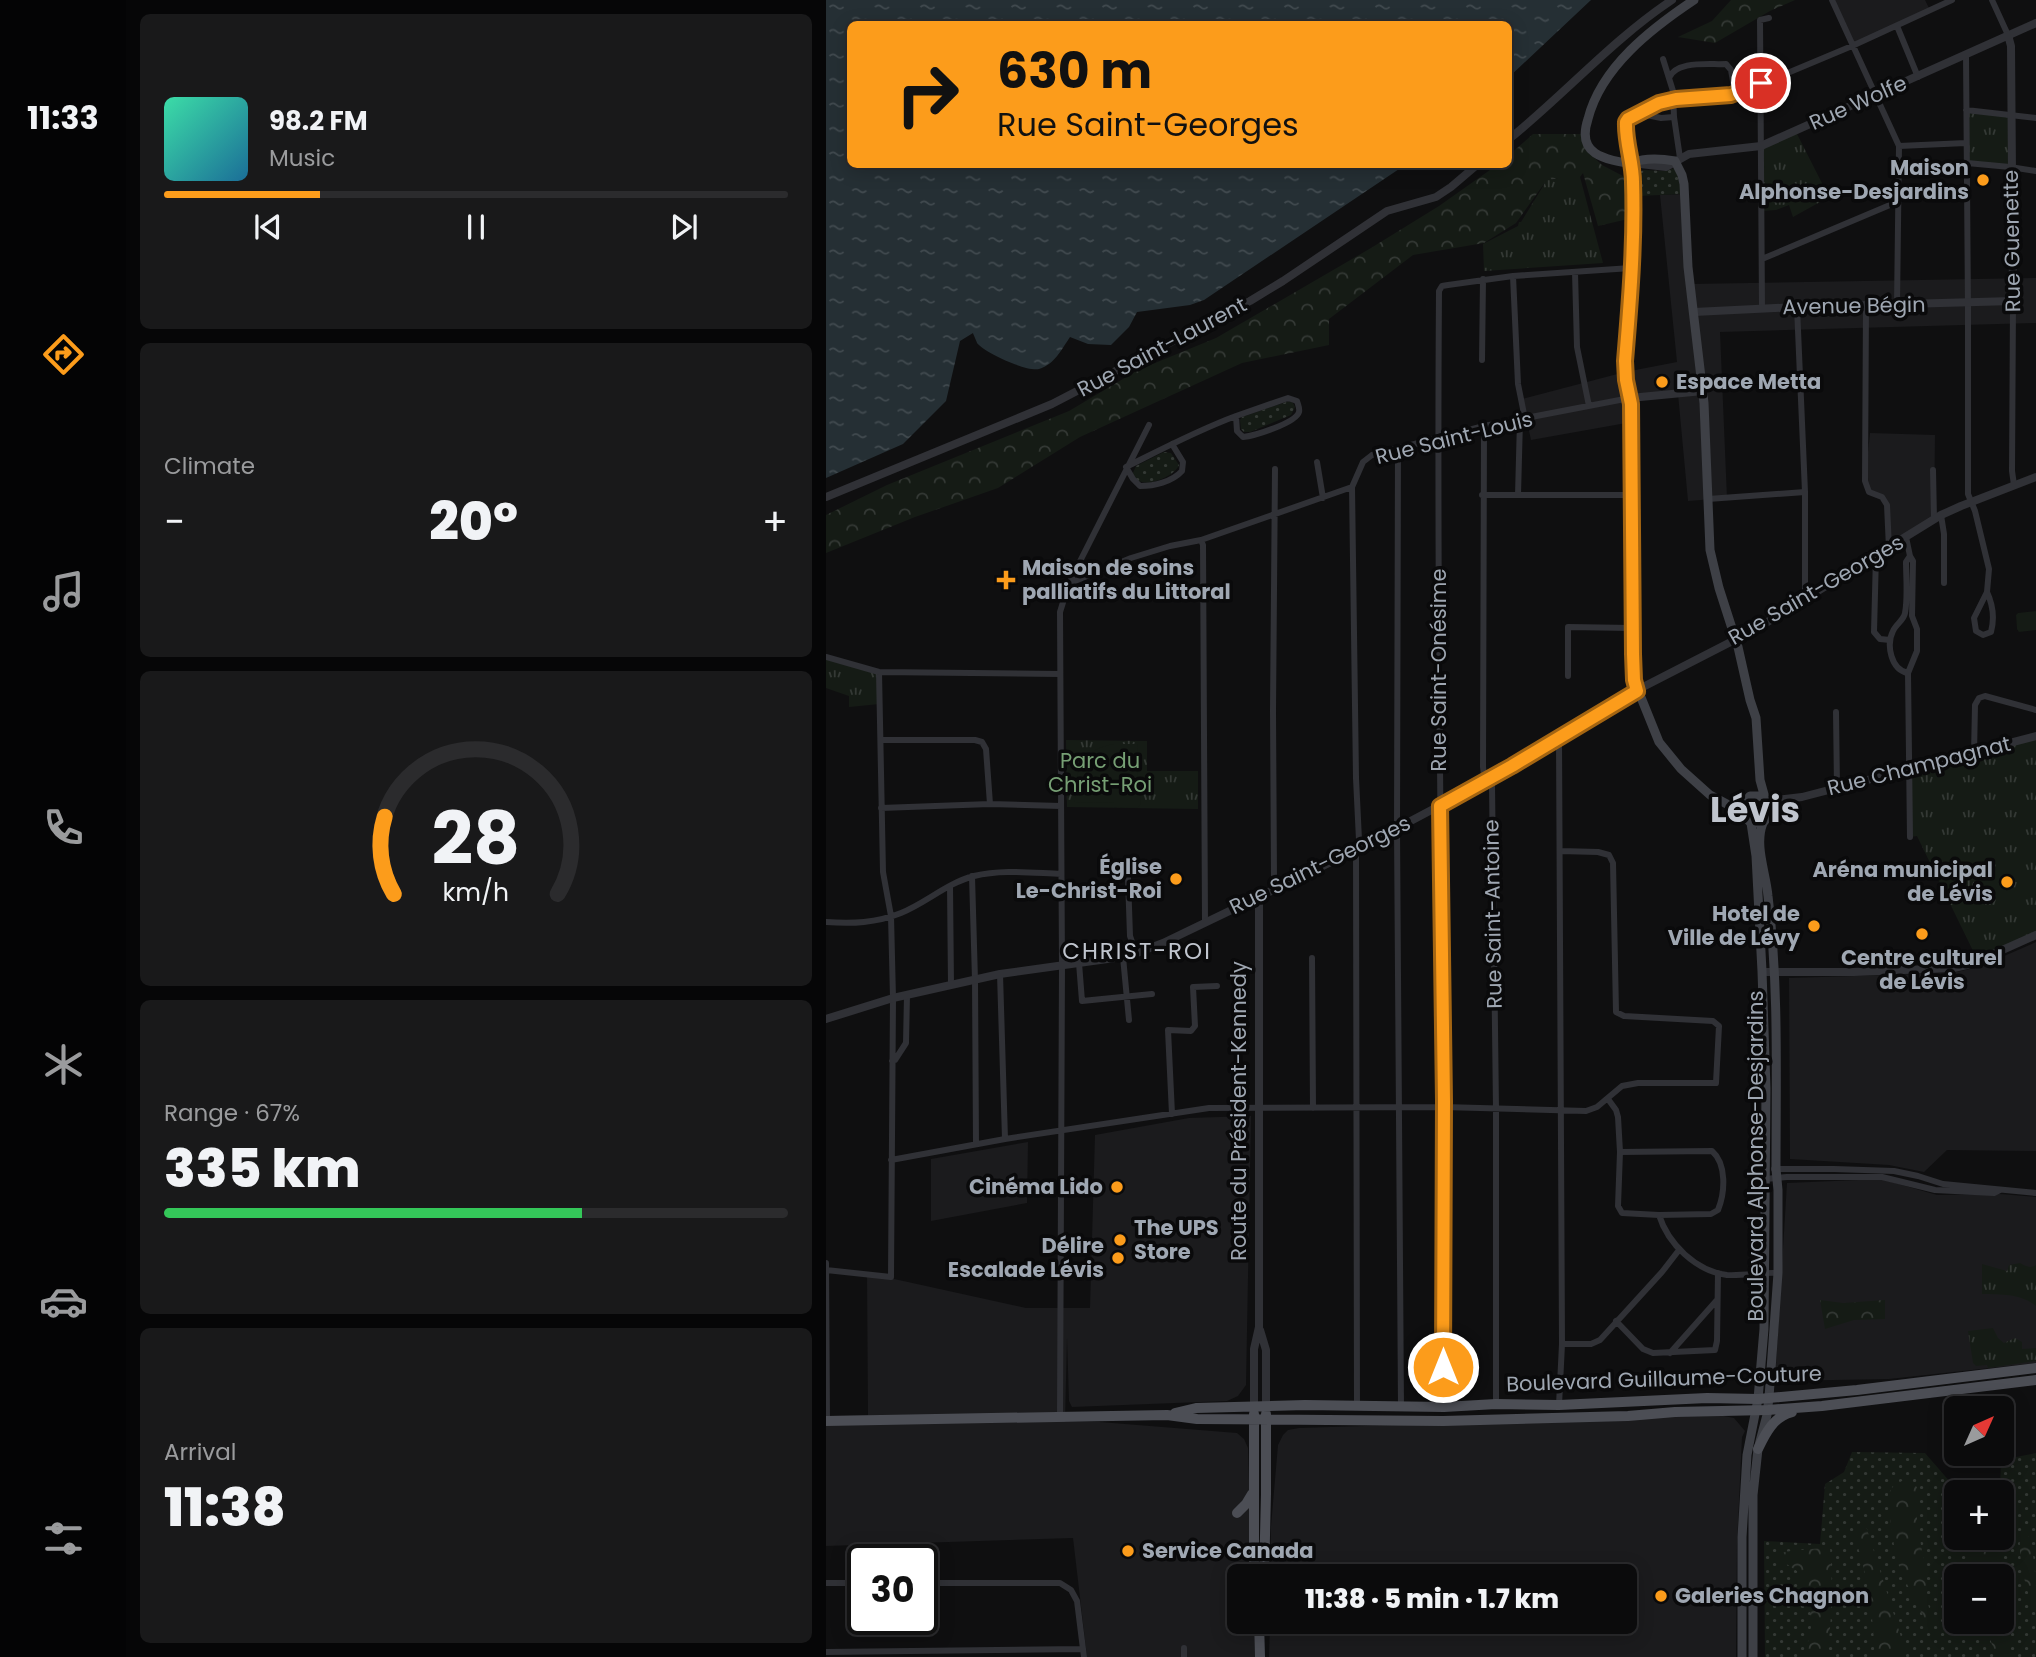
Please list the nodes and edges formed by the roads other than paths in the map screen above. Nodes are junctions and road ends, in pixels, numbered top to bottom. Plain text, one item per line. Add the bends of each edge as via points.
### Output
1 (1672, 0) edge
2 (1832, 0) edge
3 (1952, 0) edge
4 (1992, 0) edge
5 (1688, 2) edge
6 (1769, 18) dead end
7 (2036, 23) edge
8 (1897, 26) junction
9 (2008, 35) junction
10 (1852, 46) junction
11 (1966, 55) junction
12 (1663, 59) dead end
13 (1918, 77) junction
14 (1668, 78) junction
15 (1761, 83) junction
16 (1735, 93) junction
17 (1875, 96) junction
18 (1673, 100) junction
19 (1966, 110) junction
20 (1642, 114) junction
21 (2011, 115) junction
22 (1674, 117) junction
23 (2036, 118) edge
24 (1512, 137) edge
25 (1966, 143) junction
26 (1761, 146) junction
27 (1899, 146) junction
28 (1612, 160) junction
29 (1678, 160) junction
30 (1632, 163) junction
31 (1967, 163) junction
32 (2010, 167) junction
33 (1473, 168) edge
34 (2036, 171) edge
35 (1633, 185) junction
36 (1897, 202) junction
37 (1762, 259) junction
38 (1631, 268) junction
39 (1575, 272) junction
40 (1513, 276) junction
41 (1483, 279) junction
42 (2013, 302) junction
43 (1968, 303) junction
44 (1866, 305) junction
45 (1897, 305) junction
46 (1797, 307) junction
47 (1762, 308) junction
48 (1694, 312) junction
49 (1482, 360) dead end
50 (1703, 391) junction
51 (1630, 398) junction
52 (1589, 406) junction
53 (1236, 416) junction
54 (1523, 419) junction
55 (1149, 425) dead end
56 (1484, 426) junction
57 (1438, 438) junction
58 (1172, 444) junction
59 (1398, 449) junction
60 (1317, 462) dead end
61 (1126, 467) junction
62 (1275, 469) dead end
63 (1933, 470) dead end
64 (2036, 477) edge
65 (2014, 485) junction
66 (1353, 487) junction
67 (1805, 492) junction
68 (1482, 495) junction
69 (1518, 495) junction
70 (1632, 495) junction
71 (826, 496) edge
72 (1323, 498) junction
73 (1708, 499) junction
74 (1970, 502) junction
75 (1275, 513) junction
76 (1937, 517) junction
77 (1906, 537) junction
78 (1201, 540) junction
79 (1889, 548) junction
80 (1876, 555) junction
81 (1069, 583) junction
82 (1944, 583) dead end
83 (1987, 592) junction
84 (1807, 597) junction
85 (1909, 615) junction
86 (1632, 628) junction
87 (1736, 640) junction
88 (1891, 640) junction
89 (826, 657) edge
90 (879, 672) junction
91 (1908, 673) junction
92 (1060, 674) junction
93 (1568, 676) dead end
94 (1637, 691) junction
95 (1750, 700) junction
96 (2036, 710) edge
97 (1836, 712) dead end
98 (2036, 736) edge
99 (1559, 739) junction
100 (881, 740) junction
101 (1974, 754) junction
102 (1908, 769) junction
103 (1488, 780) junction
104 (1837, 787) junction
105 (1751, 796) junction
106 (1802, 797) junction
107 (1767, 799) junction
108 (990, 804) junction
109 (1061, 806) junction
110 (1440, 806) junction
111 (881, 808) junction
112 (1770, 814) junction
113 (1743, 815) junction
114 (1763, 822) junction
115 (1751, 823) junction
116 (1397, 829) junction
117 (1910, 837) dead end
118 (1356, 850) junction
119 (1560, 851) junction
120 (1061, 874) junction
121 (972, 876) junction
122 (1128, 878) dead end
123 (950, 886) junction
124 (1277, 888) junction
125 (1259, 896) junction
126 (891, 916) junction
127 (1205, 921) junction
128 (826, 922) edge
129 (2036, 935) edge
130 (1136, 954) junction
131 (1123, 957) junction
132 (1312, 958) dead end
133 (1079, 963) junction
134 (1062, 966) junction
135 (1763, 972) junction
136 (1774, 972) junction
137 (1000, 974) junction
138 (975, 980) junction
139 (951, 985) junction
140 (1217, 986) dead end
141 (1152, 994) dead end
142 (907, 995) junction
143 (1127, 996) junction
144 (892, 998) junction
145 (826, 1019) edge
146 (1129, 1020) dead end
147 (892, 1061) junction
148 (1608, 1100) junction
149 (1259, 1107) junction
150 (1443, 1107) junction
151 (1313, 1108) junction
152 (1357, 1108) junction
153 (1399, 1108) junction
154 (1496, 1109) junction
155 (1562, 1110) junction
156 (1172, 1114) junction
157 (1061, 1130) junction
158 (1005, 1139) junction
159 (976, 1144) junction
160 (1620, 1152) junction
161 (891, 1160) junction
162 (1777, 1173) junction
163 (1765, 1174) junction
164 (2036, 1193) edge
165 (1659, 1215) junction
166 (1679, 1250) junction
167 (826, 1263) edge
168 (826, 1270) edge
169 (1764, 1272) junction
170 (1718, 1273) junction
171 (1778, 1273) junction
172 (1717, 1300) junction
173 (1616, 1321) junction
174 (1259, 1327) junction
175 (1562, 1344) junction
176 (1670, 1353) junction
177 (2036, 1368) edge
178 (2036, 1380) edge
179 (1769, 1397) junction
180 (1758, 1399) junction
181 (1496, 1404) junction
182 (1559, 1405) junction
183 (1254, 1406) junction
184 (1266, 1406) junction
185 (1822, 1406) junction
186 (1357, 1407) junction
187 (1401, 1407) junction
188 (1444, 1407) junction
189 (1755, 1410) junction
190 (1768, 1410) junction
191 (1167, 1415) junction
192 (1060, 1417) junction
193 (1254, 1419) junction
194 (1266, 1419) junction
195 (826, 1421) edge
196 (1758, 1449) junction
197 (1254, 1491) junction
198 (1237, 1513) dead end
199 (1254, 1564) edge
200 (1264, 1564) edge
201 (826, 1583) edge
202 (847, 1583) edge
203 (938, 1583) edge
204 (1259, 1634) edge
205 (1083, 1648) junction
206 (1184, 1648) dead end
207 (826, 1652) edge
208 (1084, 1657) edge
209 (1184, 1657) edge
210 (1260, 1657) edge
211 (1741, 1657) edge
212 (1753, 1657) edge

1 - 24 street
2 - 10 street
3 - 8 street
4 - 9 street, Rue Guenette
5 - 28 main road via 1628,54 1594,100 1585,139 1596,153
6 - 15 street via 1760,20
7 - 9 street, Rue Wolfe
8 - 10 street
8 - 13 street
9 - 11 street, Rue Wolfe
9 - 21 street, Rue Guenette
10 - 15 street
10 - 17 street
11 - 13 street, Rue Wolfe
11 - 19 street
12 - 14 street
13 - 17 street, Rue Wolfe
14 - 16 street via 1682,67 1726,64
14 - 18 street
15 - 16 street
15 - 26 street
16 - 18 street
17 - 26 street, Rue Wolfe
17 - 27 street
18 - 20 street
18 - 22 street
19 - 21 street
19 - 25 street
20 - 22 street
20 - 30 street via 1626,122
21 - 23 street
21 - 32 street, Rue Guenette
22 - 29 street
25 - 27 street
25 - 31 street
26 - 29 street, Rue Wolfe via 1689,154
26 - 37 street
27 - 36 street
28 - 30 main road
28 - 35 main road
29 - 30 main road
29 - 48 main road
30 - 35 main road
31 - 32 street
31 - 43 street
32 - 34 street
32 - 42 street, Rue Guenette
33 - 71 street, Rue Saint-Laurent via 1443,193 1380,215 1250,301 1063,398
35 - 38 main road
36 - 37 street
36 - 45 street
37 - 47 street
38 - 39 street
38 - 51 main road via 1625,361
39 - 40 street
39 - 52 street via 1577,347
40 - 41 street
40 - 54 street
41 - 49 street
41 - 57 street, Rue Saint-Onésime via 1442,286 1439,291
42 - 43 street, Avenue Bégin
42 - 65 street, Rue Guenette
43 - 45 street, Avenue Bégin
43 - 74 street
44 - 45 street, Avenue Bégin
44 - 46 street, Avenue Bégin
44 - 79 street via 1865,481 1869,492 1882,497 1887,505
46 - 47 street, Avenue Bégin
46 - 67 street
47 - 48 street, Avenue Bégin
48 - 50 main road
50 - 51 street, Rue Saint-Louis
50 - 73 main road
51 - 52 street, Rue Saint-Louis
51 - 70 main road
52 - 54 street, Rue Saint-Louis
53 - 53 street via 1288,398 1299,407 1291,420 1253,436 1243,437 1237,431
53 - 58 street
54 - 56 street, Rue Saint-Louis
54 - 69 street
55 - 61 street
56 - 57 street, Rue Saint-Louis
56 - 68 street, Rue Saint-Antoine
57 - 59 street, Rue Saint-Louis
57 - 110 street, Rue Saint-Onésime
58 - 61 street
58 - 61 street via 1183,462 1175,478 1140,486
59 - 66 street, Rue Saint-Louis via 1363,462
59 - 116 street
60 - 72 street
61 - 81 street
62 - 75 street
63 - 76 street
64 - 65 street, Rue Saint-Georges
65 - 74 street, Rue Saint-Georges
66 - 72 street
66 - 118 street
67 - 73 street
67 - 84 street
68 - 69 street
68 - 103 street, Rue Saint-Antoine via 1483,767
69 - 70 street
70 - 86 main road
72 - 75 street
73 - 87 main road via 1711,555
74 - 76 street, Rue Saint-Georges
74 - 83 street via 1989,569
75 - 78 street
75 - 124 street
76 - 77 street, Rue Saint-Georges
76 - 82 street via 1944,534
77 - 79 street, Rue Saint-Georges
77 - 85 street
78 - 81 street via 1131,558
78 - 127 street
79 - 80 street, Rue Saint-Georges
80 - 84 street, Rue Saint-Georges
80 - 88 street via 1874,632 1880,639
81 - 92 street via 1060,612
83 - 83 street via 1974,618 1976,631 1983,635 1991,632 1993,620
84 - 87 street, Rue Saint-Georges
85 - 88 street via 1893,630
85 - 91 street via 1917,629 1917,651
86 - 93 street via 1569,627
86 - 94 main road
87 - 94 street, Rue Saint-Georges
87 - 95 main road
88 - 91 street via 1894,664
89 - 90 street
90 - 92 street
90 - 100 street
91 - 102 street
92 - 109 street
94 - 99 street, Rue Saint-Georges
94 - 113 main road via 1663,748 1710,795
95 - 105 main road via 1755,786
95 - 107 main road via 1757,725 1760,779
96 - 101 street via 1979,698
97 - 104 street
98 - 101 street, Rue Champagnat
99 - 103 street, Rue Saint-Georges
99 - 119 street
100 - 108 street via 982,742
100 - 111 street
101 - 102 street, Rue Champagnat
102 - 104 street, Rue Champagnat
102 - 117 street
103 - 110 street, Rue Saint-Georges
103 - 154 street, Rue Saint-Antoine via 1492,785
104 - 106 street, Rue Champagnat
105 - 107 main road
105 - 113 main road via 1744,803
106 - 107 street, Rue Champagnat
106 - 112 street, Rue Champagnat
107 - 112 main road
108 - 109 street
108 - 111 street
109 - 120 street
110 - 116 street, Rue Saint-Georges
110 - 150 street, Rue Saint-Onésime
111 - 126 street via 883,872
112 - 114 main road
113 - 115 main road
114 - 115 main road
114 - 136 main road, Boulevard Alphonse-Desjardins via 1760,846
115 - 135 main road, Boulevard Alphonse-Desjardins
116 - 118 street, Rue Saint-Georges
116 - 153 street
118 - 124 street, Rue Saint-Georges
118 - 152 street
119 - 148 street via 1598,852 1614,863 1616,1012 1713,1020 1719,1026 1716,1083 1638,1083 1622,1086
119 - 155 street
120 - 121 street
120 - 134 street
121 - 123 street
121 - 138 street
122 - 130 street via 1130,936
123 - 126 street
123 - 139 street
124 - 125 street, Rue Saint-Georges
125 - 127 street, Rue Saint-Georges
125 - 149 street, Route du Président-Kennedy
126 - 128 street via 851,924
126 - 144 street
127 - 130 street, Rue Saint-Georges
129 - 136 street via 1954,968
130 - 131 street, Rue Saint-Georges
131 - 133 street, Rue Saint-Georges
131 - 143 street
132 - 151 street
133 - 134 street, Rue Saint-Georges
133 - 143 street via 1082,1000
134 - 137 street, Rue Saint-Georges
134 - 157 street
135 - 136 street
135 - 163 main road, Boulevard Alphonse-Desjardins
136 - 162 main road, Boulevard Alphonse-Desjardins
137 - 138 street, Rue Saint-Georges
137 - 158 street
138 - 139 street, Rue Saint-Georges
138 - 159 street
139 - 142 street, Rue Saint-Georges
140 - 156 street via 1193,987 1195,1026 1191,1031 1168,1030
141 - 143 street
142 - 144 street, Rue Saint-Georges
142 - 147 street via 906,1043
143 - 146 street
144 - 145 street, Rue Saint-Georges
144 - 147 street
147 - 161 street
148 - 155 street via 1586,1111
148 - 160 street via 1618,1117
149 - 151 street
149 - 156 street
149 - 174 street, Route du Président-Kennedy
150 - 153 street
150 - 154 street
150 - 188 street, Rue Saint-Onésime
151 - 152 street
152 - 153 street
152 - 186 street
153 - 187 street
154 - 155 street
154 - 181 street, Rue Saint-Antoine
155 - 175 street
156 - 157 street
157 - 158 street
157 - 192 street
158 - 159 street
159 - 161 street
160 - 165 street via 1618,1206 1622,1213
160 - 165 street via 1712,1152 1718,1157 1723,1199 1718,1210
161 - 168 street via 891,1277
162 - 163 street
162 - 164 street via 1835,1168 1894,1171 1943,1184
162 - 171 main road, Boulevard Alphonse-Desjardins
163 - 169 main road, Boulevard Alphonse-Desjardins
165 - 166 street
166 - 170 street
166 - 173 street
167 - 168 street
168 - 195 street
169 - 170 street
169 - 171 street
169 - 180 main road, Boulevard Alphonse-Desjardins
170 - 172 street
171 - 179 main road, Boulevard Alphonse-Desjardins
172 - 176 street
172 - 176 street via 1715,1350
173 - 175 street via 1591,1344
173 - 176 street via 1643,1349
174 - 183 street, Route du Président-Kennedy via 1254,1349
174 - 184 street, Route du Président-Kennedy via 1266,1350
175 - 182 street
177 - 179 main road, Boulevard Guillaume-Couture
178 - 185 main road, Boulevard Guillaume-Couture
179 - 180 main road, Boulevard Guillaume-Couture
179 - 190 main road, Boulevard Alphonse-Desjardins
180 - 182 main road, Boulevard Guillaume-Couture
180 - 189 main road, Boulevard Alphonse-Desjardins
181 - 182 main road, Boulevard Guillaume-Couture
181 - 188 main road, Boulevard Guillaume-Couture
183 - 184 main road, Boulevard Guillaume-Couture
183 - 191 main road, Boulevard Guillaume-Couture via 1196,1408
183 - 193 main road, Route du Président-Kennedy
184 - 186 main road, Boulevard Guillaume-Couture
184 - 194 main road, Route du Président-Kennedy
185 - 190 main road, Boulevard Guillaume-Couture
185 - 196 main road via 1780,1417
186 - 187 main road, Boulevard Guillaume-Couture
187 - 188 main road, Boulevard Guillaume-Couture
189 - 190 main road, Boulevard Guillaume-Couture
189 - 194 main road, Boulevard Guillaume-Couture via 1443,1421
189 - 211 main road, Boulevard Alphonse-Desjardins via 1742,1524
190 - 196 main road, Boulevard Alphonse-Desjardins
191 - 192 main road, Boulevard Guillaume-Couture
191 - 193 main road, Boulevard Guillaume-Couture
192 - 195 main road, Boulevard Guillaume-Couture
193 - 194 main road, Boulevard Guillaume-Couture
193 - 197 main road, Route du Président-Kennedy
194 - 200 main road, Route du Président-Kennedy
196 - 212 main road, Boulevard Alphonse-Desjardins via 1753,1495
197 - 198 main road
197 - 199 main road, Route du Président-Kennedy
201 - 202 street
203 - 205 street via 1060,1583 1077,1601
204 - 210 main road
205 - 207 street
205 - 208 street
206 - 209 street

